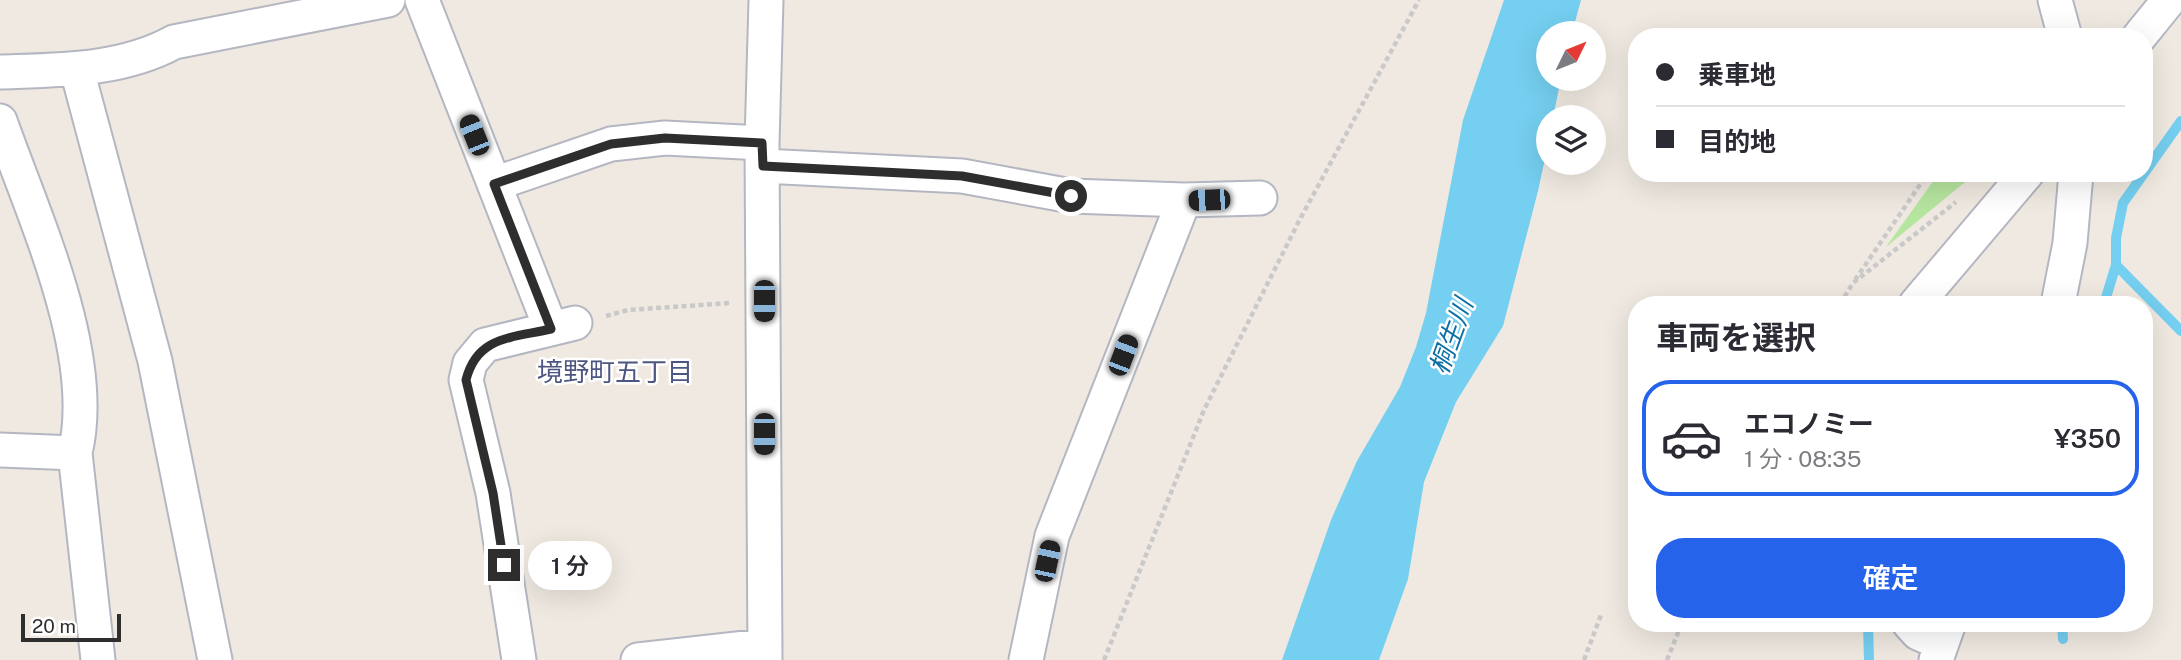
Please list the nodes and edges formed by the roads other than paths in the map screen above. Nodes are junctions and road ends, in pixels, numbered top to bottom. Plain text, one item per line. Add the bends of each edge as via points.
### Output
1 (388, 0) edge
2 (422, 0) edge
3 (766, 0) edge
4 (2171, 0) edge
5 (2056, 2) edge
6 (2181, 7) edge
7 (2063, 28) edge
8 (2147, 28) edge
9 (77, 70) junction
10 (0, 72) edge
11 (0, 121) edge
12 (762, 154) junction
13 (2019, 182) edge
14 (2075, 182) edge
15 (494, 184) junction
16 (1260, 198) dead end
17 (1184, 200) junction
18 (1923, 296) edge
19 (2060, 296) edge
20 (0, 450) edge
21 (75, 453) junction
22 (1917, 632) edge
23 (1942, 642) edge
24 (764, 653) edge
25 (99, 660) edge
26 (215, 660) edge
27 (519, 660) edge
28 (638, 660) edge
29 (1026, 660) edge

1 - 9 street via 174,42 151,55
2 - 15 street
3 - 12 street
4 - 6 street
4 - 8 street
5 - 7 street
9 - 10 street
9 - 26 street via 155,361
11 - 21 street via 72,329 80,415
12 - 15 street via 665,138 611,144
12 - 17 street via 962,176 1071,196
12 - 24 street
13 - 18 street
14 - 19 street
15 - 27 street via 563,326 485,345 470,363 466,380 493,493
16 - 17 street
17 - 29 street via 1052,536
20 - 21 street
21 - 25 street
22 - 23 street
24 - 28 street

